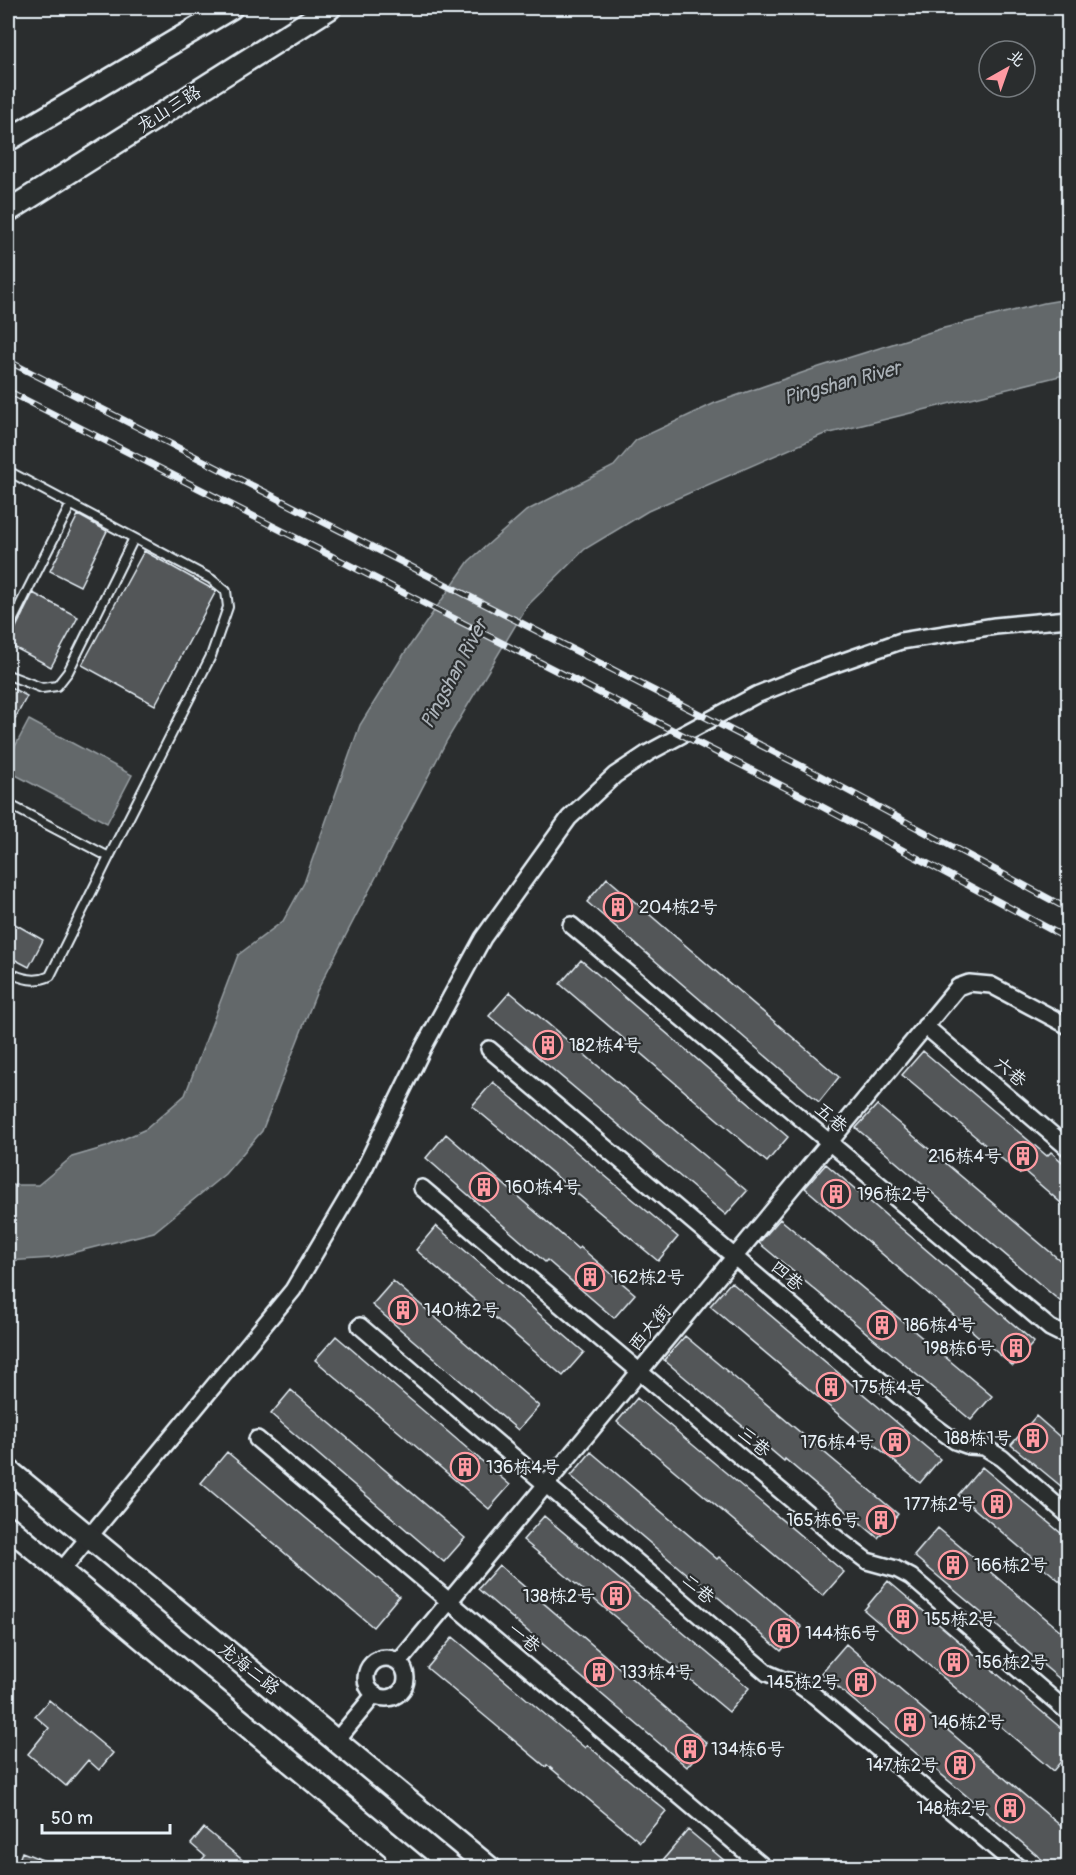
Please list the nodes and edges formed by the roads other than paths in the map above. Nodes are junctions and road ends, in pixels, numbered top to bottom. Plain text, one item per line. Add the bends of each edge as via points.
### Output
1 (231, 8) edge
2 (330, 8) edge
3 (8, 140) edge
4 (8, 211) edge
5 (8, 471) edge
6 (71, 504) junction
7 (134, 538) junction
8 (1068, 619) edge
9 (8, 629) edge
10 (8, 675) edge
11 (8, 804) edge
12 (109, 857) junction
13 (571, 925) dead end
14 (8, 972) edge
15 (928, 1022) junction
16 (1068, 1026) edge
17 (489, 1049) dead end
18 (829, 1142) junction
19 (1068, 1148) edge
20 (422, 1188) dead end
21 (734, 1257) junction
22 (360, 1326) dead end
23 (1068, 1331) edge
24 (639, 1371) junction
25 (257, 1439) dead end
26 (8, 1470) edge
27 (546, 1484) junction
28 (1068, 1515) edge
29 (8, 1527) edge
30 (89, 1538) junction
31 (60, 1571) junction
32 (449, 1601) junction
33 (399, 1662) junction
34 (375, 1694) junction
35 (1068, 1712) edge
36 (336, 1741) junction
37 (388, 1842) junction
38 (392, 1868) edge
39 (418, 1868) edge
40 (490, 1868) edge
41 (765, 1868) edge
42 (1020, 1868) edge

1 - 3 main road
2 - 4 main road, 龙山三路
5 - 6 lane
6 - 7 lane
6 - 9 lane
7 - 10 lane via 68,672 57,686 42,687
7 - 12 lane via 212,579 226,591 228,607 211,656
8 - 30 street via 901,641 818,670 756,695 648,753 615,775 569,818 483,938 362,1173 293,1290
11 - 12 lane
12 - 14 lane via 50,976 39,981
13 - 18 street, 五巷
15 - 16 street, 西大街 via 958,987 969,983 991,985
15 - 18 street, 西大街
15 - 19 street, 六巷
17 - 21 street, 四巷
18 - 21 street, 西大街
18 - 23 street, 五巷 via 1050,1328 1060,1333
20 - 24 street, 三巷
21 - 24 street, 西大街
21 - 28 street, 四巷 via 933,1425 955,1441 984,1447 1002,1458
22 - 27 street, 二巷
24 - 27 street, 西大街
24 - 35 street, 三巷 via 839,1540 867,1561 911,1577
25 - 32 street, 一巷
26 - 30 main road, 龙海二路
27 - 32 street, 西大街
27 - 42 street, 二巷 via 767,1673 795,1682 815,1696
29 - 31 main road
30 - 31 street
30 - 36 main road, 龙海二路
31 - 37 main road
32 - 33 street, 西大街
32 - 41 street, 一巷
33 - 34 street via 406,1674 404,1687 389,1698
33 - 34 street via 379,1659 369,1668 366,1680
34 - 36 street
36 - 40 main road, 龙海二路
37 - 38 lane
37 - 39 main road

